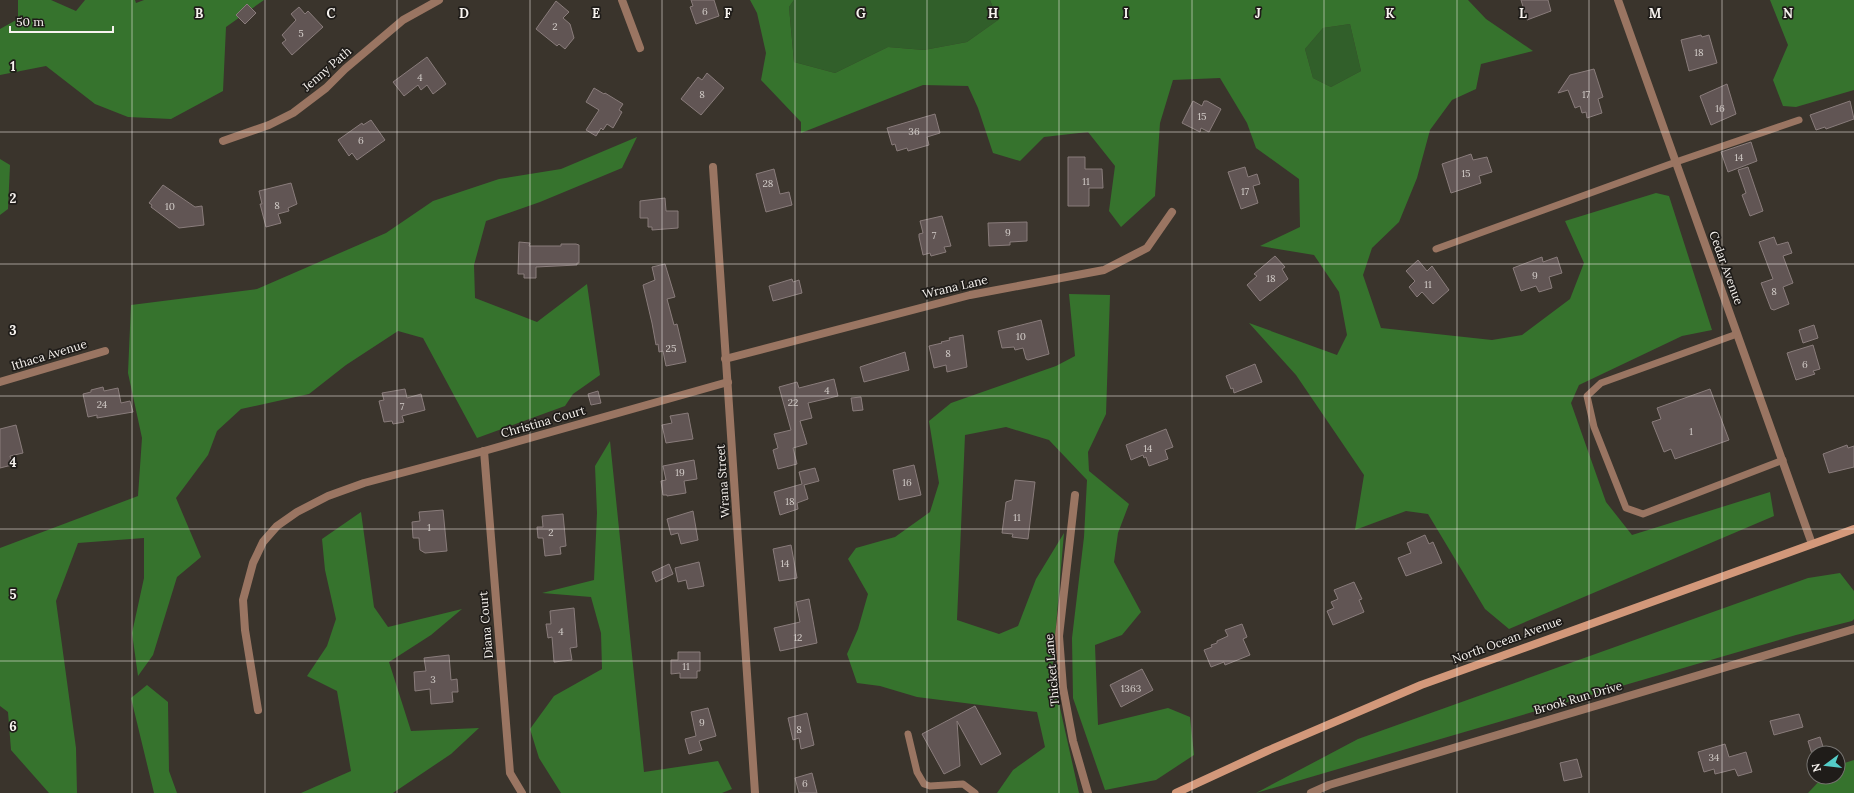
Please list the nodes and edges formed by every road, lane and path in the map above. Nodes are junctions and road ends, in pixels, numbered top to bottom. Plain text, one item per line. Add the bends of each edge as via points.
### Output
1 (439, 0) edge
2 (622, 0) edge
3 (1618, 0) edge
4 (640, 48) dead end
5 (1799, 120) dead end
6 (223, 141) dead end
7 (1676, 162) junction
8 (713, 167) dead end
9 (1172, 212) dead end
10 (1436, 249) dead end
11 (1737, 334) junction
12 (105, 351) dead end
13 (725, 359) junction
14 (0, 382) edge
15 (728, 382) junction
16 (484, 451) junction
17 (1782, 460) junction
18 (1075, 495) dead end
19 (1854, 529) edge
20 (1812, 544) junction
21 (1854, 629) edge
22 (258, 710) dead end
23 (908, 734) dead end
24 (522, 793) edge
25 (755, 793) edge
26 (975, 793) edge
27 (1088, 793) edge
28 (1176, 793) edge
29 (1311, 793) edge

1 - 6 street, Jenny Path via 403,20 345,68 326,88 293,113 269,125
2 - 4 street
3 - 7 street, Cedar Avenue
5 - 7 lane
7 - 10 lane
7 - 11 street, Cedar Avenue
8 - 13 street, Wrana Street
9 - 13 street, Wrana Lane via 1147,248 1104,270 970,295
11 - 17 street, Cedar Avenue
11 - 17 lane via 1601,382 1587,396 1594,427 1626,508 1642,514
12 - 14 street, Ithaca Avenue
13 - 15 street, Wrana Street
15 - 16 street, Christina Court
15 - 25 street, Wrana Street
16 - 22 street, Christina Court via 364,483 328,496 277,526 263,542 256,556 244,600 245,630
16 - 24 street, Diana Court via 510,773
17 - 20 street, Cedar Avenue
18 - 27 street, Thicket Lane via 1059,636 1063,688 1073,741
19 - 20 main road, North Ocean Avenue
20 - 28 main road, North Ocean Avenue via 1421,685 1281,744
21 - 29 street, Brook Run Drive via 1518,728
23 - 26 lane via 917,772 924,784 963,784

